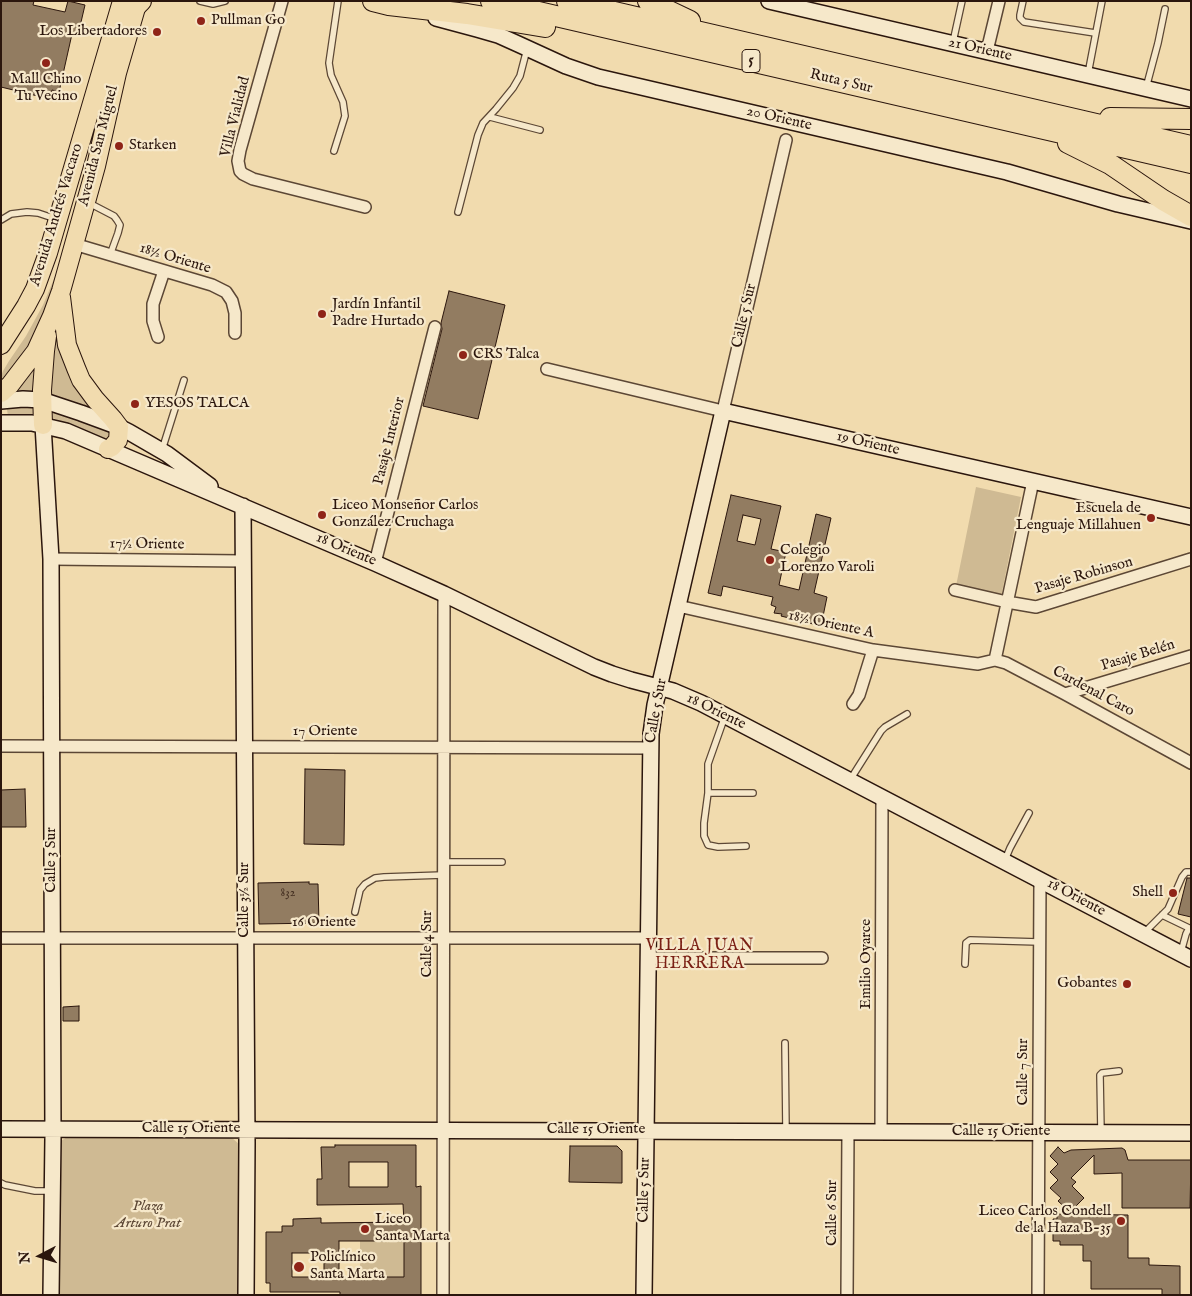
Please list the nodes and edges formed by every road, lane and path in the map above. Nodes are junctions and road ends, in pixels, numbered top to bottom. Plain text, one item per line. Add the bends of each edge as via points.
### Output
1 (200, 1) edge
2 (225, 1) edge
3 (282, 1) edge
4 (338, 1) edge
5 (491, 1) edge
6 (567, 1) edge
7 (648, 1) edge
8 (769, 1) edge
9 (962, 1) edge
10 (999, 1) edge
11 (1023, 1) edge
12 (1102, 1) edge
13 (134, 2) edge
14 (381, 3) edge
15 (789, 4) edge
16 (1165, 9) dead end
17 (1096, 33) junction
18 (639, 36) junction
19 (736, 40) junction
20 (953, 44) junction
21 (527, 48) junction
22 (987, 52) junction
23 (1088, 74) junction
24 (1146, 88) junction
25 (1191, 99) edge
26 (90, 107) joint
27 (1058, 115) junction
28 (490, 117) junction
29 (1191, 119) edge
30 (1032, 126) junction
31 (540, 130) dead end
32 (786, 140) dead end
33 (1191, 146) edge
34 (334, 151) dead end
35 (1191, 162) edge
36 (86, 202) junction
37 (365, 207) dead end
38 (458, 212) dead end
39 (1191, 216) edge
40 (1, 220) edge
41 (58, 220) junction
42 (1191, 222) edge
43 (76, 245) junction
44 (110, 255) junction
45 (164, 271) junction
46 (61, 291) junction
47 (52, 316) junction
48 (434, 327) dead end
49 (234, 333) dead end
50 (158, 337) dead end
51 (1, 345) edge
52 (546, 369) dead end
53 (184, 380) dead end
54 (1, 393) edge
55 (42, 400) junction
56 (1, 401) edge
57 (723, 411) junction
58 (1, 423) edge
59 (43, 425) junction
60 (123, 429) junction
61 (108, 449) junction
62 (162, 450) junction
63 (1033, 481) junction
64 (226, 499) junction
65 (243, 506) junction
66 (1191, 517) edge
67 (50, 559) junction
68 (1191, 559) edge
69 (243, 561) junction
70 (375, 563) junction
71 (955, 590) dead end
72 (444, 594) junction
73 (1007, 602) junction
74 (678, 606) junction
75 (873, 650) junction
76 (995, 660) junction
77 (1188, 660) edge
78 (660, 688) junction
79 (1066, 694) junction
80 (853, 704) dead end
81 (907, 714) dead end
82 (725, 716) junction
83 (1, 746) edge
84 (51, 746) junction
85 (244, 747) junction
86 (444, 747) junction
87 (650, 748) junction
88 (1191, 763) edge
89 (850, 780) junction
90 (708, 793) junction
91 (753, 793) dead end
92 (882, 798) junction
93 (1029, 813) dead end
94 (746, 846) dead end
95 (443, 862) junction
96 (502, 862) dead end
97 (1005, 862) junction
98 (1191, 872) edge
99 (443, 874) junction
100 (1040, 880) junction
101 (355, 912) dead end
102 (1162, 914) junction
103 (1190, 928) edge
104 (1144, 934) junction
105 (1, 938) edge
106 (52, 938) junction
107 (246, 938) junction
108 (443, 938) junction
109 (647, 938) junction
110 (1039, 942) junction
111 (1186, 957) edge
112 (647, 958) junction
113 (822, 958) dead end
114 (965, 964) dead end
115 (785, 1043) dead end
116 (1119, 1071) dead end
117 (1, 1128) edge
118 (53, 1129) junction
119 (247, 1130) junction
120 (443, 1130) junction
121 (646, 1130) junction
122 (786, 1131) junction
123 (848, 1131) junction
124 (881, 1131) junction
125 (1038, 1132) junction
126 (1101, 1132) junction
127 (1191, 1133) edge
128 (1, 1183) edge
129 (52, 1191) junction
130 (51, 1295) edge
131 (246, 1295) edge
132 (443, 1295) edge
133 (644, 1295) edge
134 (847, 1295) edge
135 (1038, 1295) edge

1 - 2 lane via 212,4
3 - 37 street, Villa Vialidad via 240,150 240,171 253,179
4 - 34 lane via 329,63 345,116
5 - 18 highway, Ruta 5 Sur / 5
6 - 19 highway, Ruta 5 Sur / 5
7 - 19 highway
8 - 15 street, 21 Oriente
9 - 20 lane
10 - 22 street
11 - 17 lane via 1020,18 1024,22
12 - 17 lane
13 - 26 main road, Avenida San Miguel
13 - 36 main road, Avenida San Miguel
14 - 18 highway via 580,32
14 - 21 street, 20 Oriente via 477,28
15 - 20 street, 21 Oriente
16 - 24 lane
17 - 23 lane
18 - 30 highway, Ruta 5 Sur / 5
19 - 27 highway, Ruta 5 Sur / 5
20 - 22 street, 21 Oriente
21 - 28 lane via 520,76
21 - 42 street, 20 Oriente via 598,77 1007,172
22 - 23 street, 21 Oriente
23 - 24 street, 21 Oriente
24 - 25 street, 21 Oriente
26 - 41 main road, Avenida Andrés Vaccaro
27 - 29 highway
27 - 33 highway, Ruta 5 Sur / 5
28 - 31 lane
28 - 38 lane via 478,135
30 - 35 highway, Ruta 5 Sur / 5
30 - 39 highway via 1110,164
32 - 57 street, Calle 5 Sur
36 - 43 main road, Avenida San Miguel
36 - 44 lane via 118,220 120,225
40 - 41 lane via 11,214 27,212
41 - 51 main road, Avenida Andrés Vaccaro via 34,289
43 - 44 street, 18½ Oriente
43 - 46 main road, Avenida San Miguel
43 - 60 street via 68,284 67,322 72,345 90,380 116,411
44 - 45 street, 18½ Oriente
45 - 49 street, 18½ Oriente via 226,292 235,313
45 - 50 street via 153,304
46 - 47 main road, Avenida Andrés Vaccaro
46 - 60 main road via 67,345 76,368 91,395
47 - 54 main road, Avenida Andrés Vaccaro via 36,351
47 - 55 main road via 45,351
48 - 70 street, Pasaje Interior
52 - 57 street, 19 Oriente
53 - 62 lane
55 - 56 street, 18 Oriente
55 - 59 main road
55 - 60 street, 18 Oriente
57 - 63 street, 19 Oriente
57 - 74 street, Calle 5 Sur
58 - 59 street, 18 Oriente
59 - 61 street, 18 Oriente
59 - 67 street, Calle 3 Sur
60 - 61 main road via 115,444
60 - 62 street, 18 Oriente
61 - 64 street, 18 Oriente
62 - 64 street, 18 Oriente
63 - 66 street, 19 Oriente
63 - 73 street
64 - 65 street, 18 Oriente
65 - 69 street, Calle 3½ Sur
65 - 70 street, 18 Oriente
67 - 69 street, 17½ Oriente
67 - 84 street, Calle 3 Sur
68 - 73 street, Pasaje Robinson via 1041,606
69 - 85 street, Calle 3½ Sur
70 - 72 street, 18 Oriente
71 - 73 street, Pasaje Robinson
72 - 78 street, 18 Oriente via 594,667
72 - 86 street, Calle 4 Sur
73 - 76 street
74 - 75 street, 18½ Oriente A
74 - 78 street, Calle 5 Sur
75 - 76 street, 18½ Oriente A via 978,664
75 - 80 street via 859,695
76 - 79 street, Cardenal Caro
77 - 79 street, Pasaje Belén
78 - 82 street, 18 Oriente
78 - 87 street, Calle 5 Sur via 652,720
79 - 88 street, Cardenal Caro
81 - 89 lane via 885,727
82 - 89 street, 18 Oriente
82 - 90 lane via 708,764
83 - 84 street, 17 Oriente
84 - 85 street, 17 Oriente
84 - 106 street, Calle 3 Sur
85 - 86 street, 17 Oriente
85 - 107 street, Calle 3½ Sur
86 - 87 street, 17 Oriente
86 - 95 street, Calle 4 Sur
87 - 109 street, Calle 5 Sur
89 - 92 street, 18 Oriente
90 - 91 lane
90 - 94 lane via 704,836 708,845
92 - 97 street, 18 Oriente
92 - 124 street, Emilio Oyarce
93 - 97 lane
95 - 96 lane
95 - 99 street, Calle 4 Sur
97 - 100 street, 18 Oriente
98 - 102 lane via 1182,877 1168,909
99 - 101 lane via 375,878 360,890
99 - 108 street, Calle 4 Sur
100 - 104 street, 18 Oriente
100 - 110 street, Calle 7 Sur
102 - 103 lane
102 - 104 lane
103 - 111 lane via 1186,934
104 - 111 street, 18 Oriente
105 - 106 street, 16 Oriente
106 - 107 street, 16 Oriente
106 - 118 street, Calle 3 Sur
107 - 108 street, 16 Oriente
107 - 119 street, Calle 3½ Sur
108 - 109 street, 16 Oriente
108 - 120 street, Calle 4 Sur
109 - 112 street, Calle 5 Sur
110 - 114 lane via 970,940 966,944
110 - 125 street, Calle 7 Sur
112 - 113 street
112 - 121 street, Calle 5 Sur
115 - 122 lane
116 - 126 lane via 1102,1072 1100,1075
117 - 118 street, Calle 15 Oriente
118 - 119 street, Calle 15 Oriente
118 - 129 street, Calle 3 Sur
119 - 120 street, Calle 15 Oriente
119 - 131 street, Calle 3½ Sur
120 - 121 street, Calle 15 Oriente
120 - 132 street, Calle 4 Sur
121 - 122 street, Calle 15 Oriente
121 - 133 street, Calle 5 Sur
122 - 123 street, Calle 15 Oriente
123 - 124 street, Calle 15 Oriente
123 - 134 street, Calle 6 Sur
124 - 125 street, Calle 15 Oriente
125 - 126 street, Calle 15 Oriente
125 - 135 street, Calle 7 Sur
126 - 127 street, Calle 15 Oriente
128 - 129 lane via 35,1191
129 - 130 street, Calle 3 Sur

